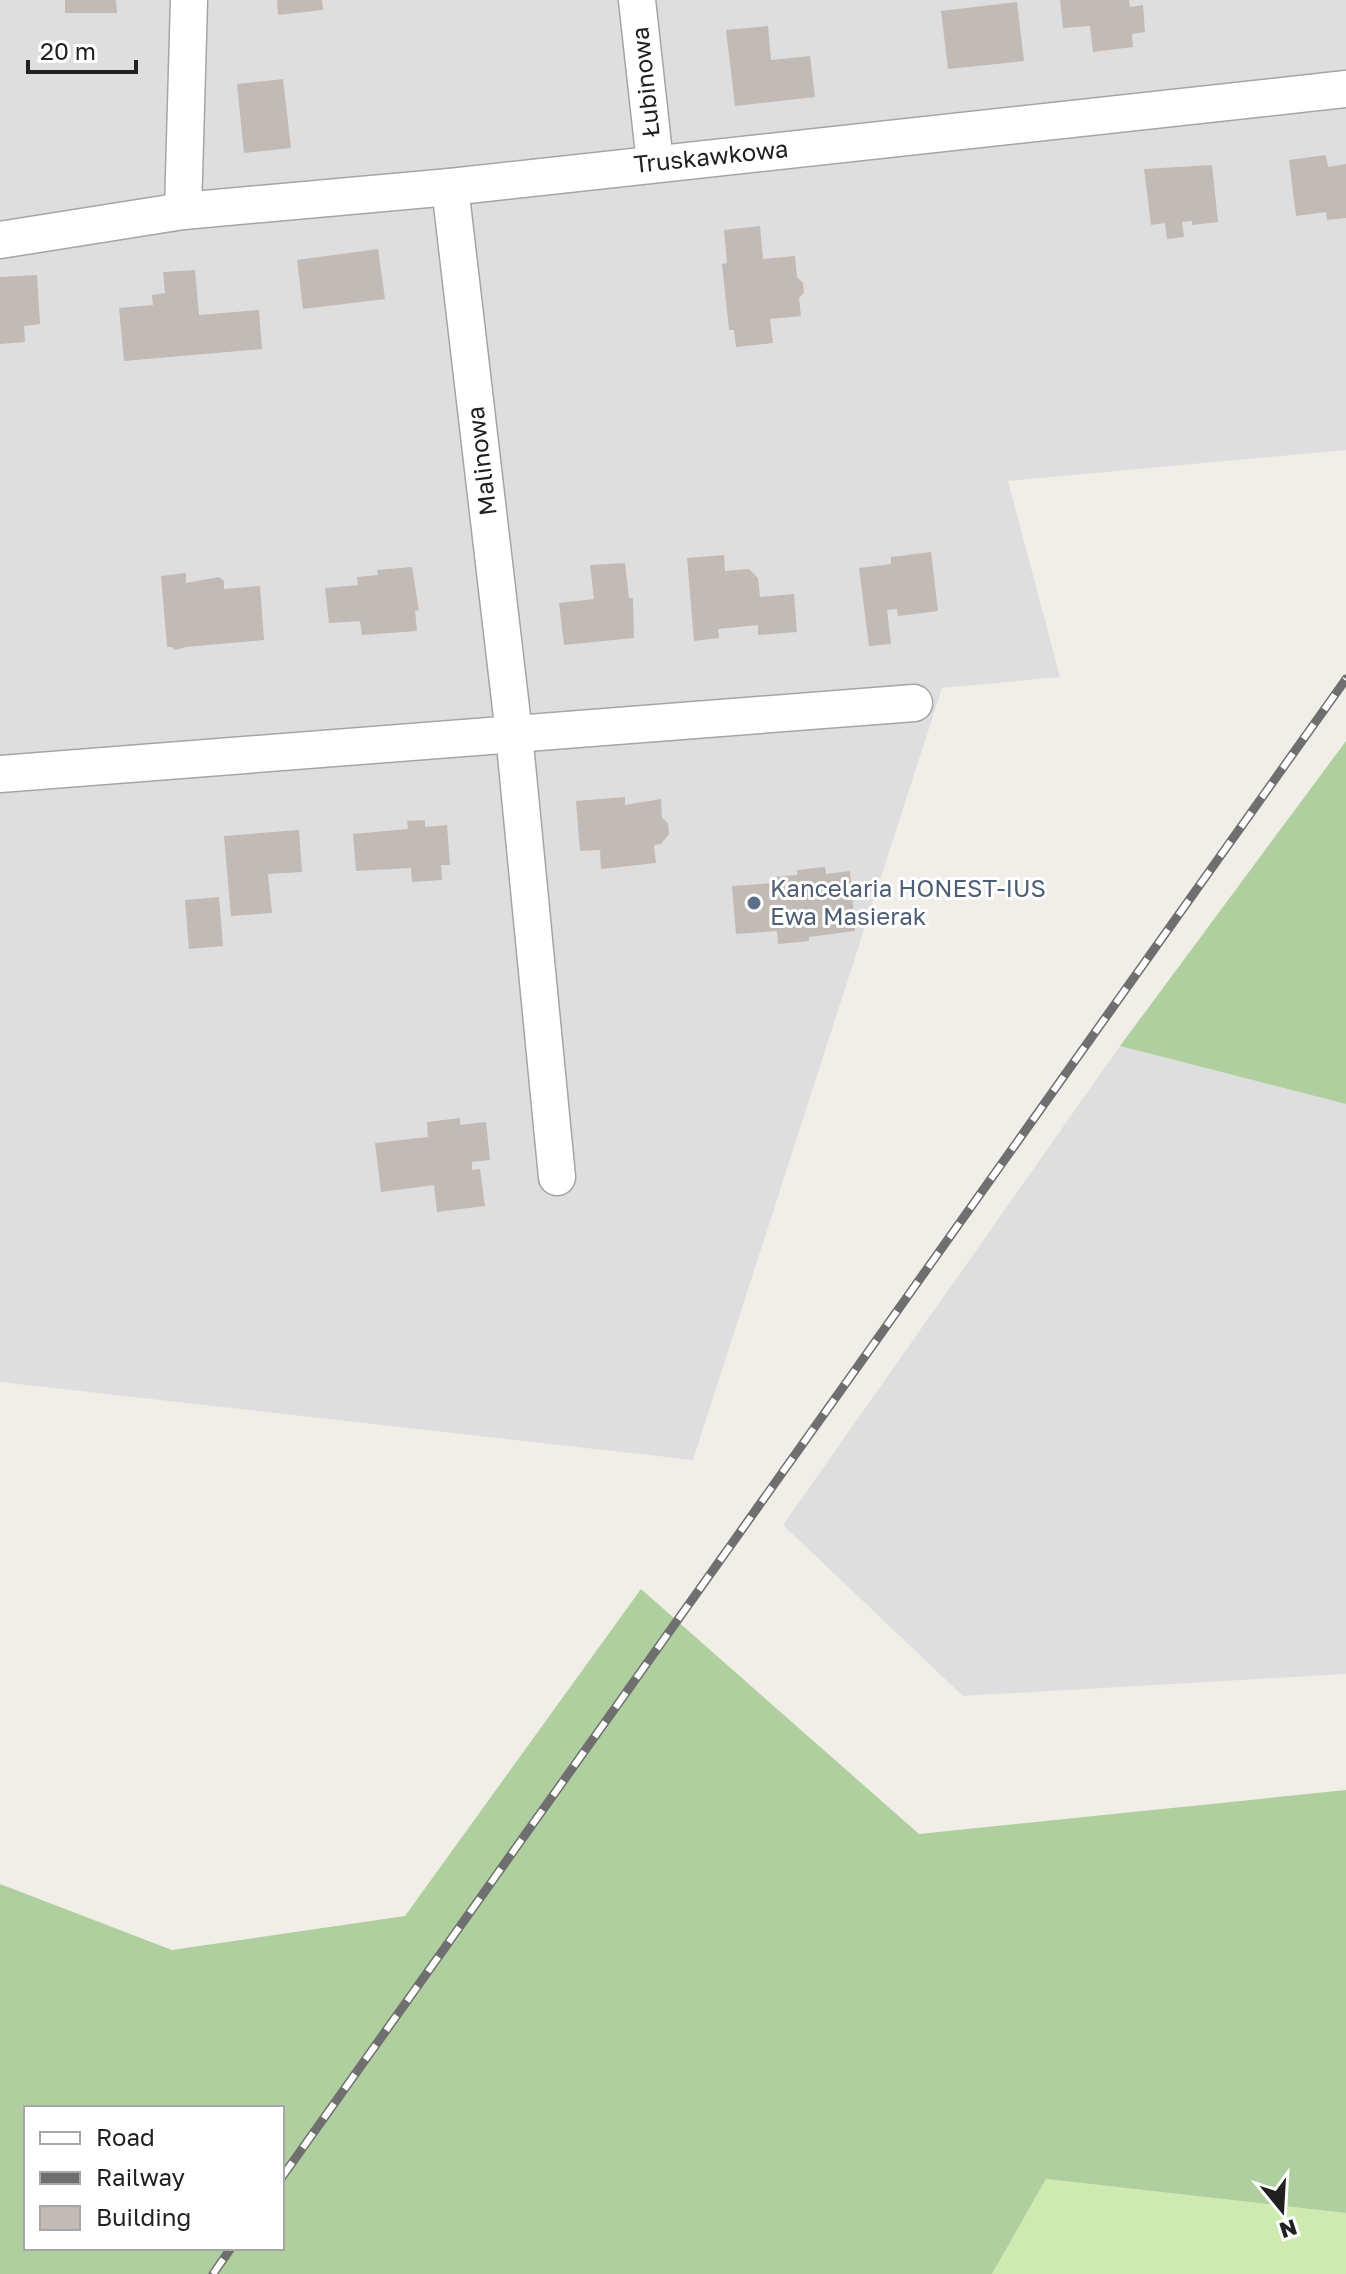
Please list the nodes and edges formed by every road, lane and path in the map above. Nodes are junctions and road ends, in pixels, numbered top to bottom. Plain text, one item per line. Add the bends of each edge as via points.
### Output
1 (189, 0) edge
2 (637, 0) edge
3 (1346, 89) edge
4 (655, 163) junction
5 (450, 187) junction
6 (183, 211) junction
7 (0, 240) edge
8 (914, 703) dead end
9 (514, 734) junction
10 (0, 774) edge
11 (557, 1177) dead end

1 - 6 street
2 - 4 street, Łubinowa
3 - 4 street, Truskawkowa
4 - 5 street, Truskawkowa
5 - 6 street, Truskawkowa
5 - 9 street, Malinowa
6 - 7 street, Truskawkowa
8 - 9 street
9 - 10 street
9 - 11 street, Malinowa

